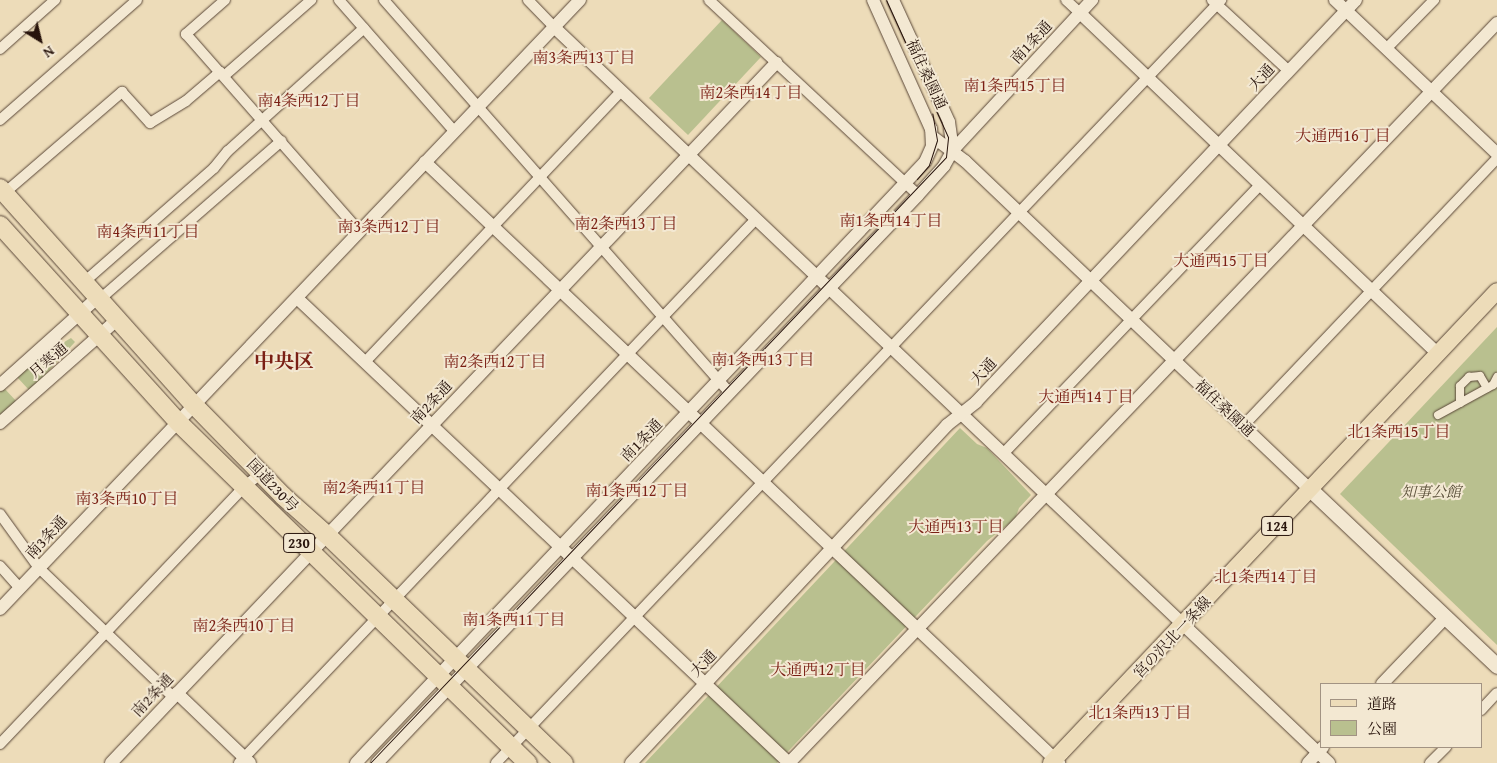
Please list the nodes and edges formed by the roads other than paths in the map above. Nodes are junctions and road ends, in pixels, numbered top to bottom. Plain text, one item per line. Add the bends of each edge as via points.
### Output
1 (55, 0) edge
2 (137, 0) edge
3 (225, 0) edge
4 (311, 0) edge
5 (339, 0) edge
6 (384, 0) edge
7 (528, 0) edge
8 (580, 0) edge
9 (709, 0) edge
10 (873, 0) edge
11 (893, 0) edge
12 (1066, 0) edge
13 (1092, 0) edge
14 (1334, 0) edge
15 (1356, 0) edge
16 (1434, 0) edge
17 (1217, 2) edge
18 (1346, 11) junction
19 (1080, 14) junction
20 (1497, 24) edge
21 (554, 27) junction
22 (364, 28) junction
23 (0, 48) edge
24 (1386, 49) junction
25 (776, 64) junction
26 (1289, 71) junction
27 (222, 74) junction
28 (1147, 78) junction
29 (621, 91) junction
30 (1432, 92) junction
31 (478, 107) junction
32 (0, 120) edge
33 (262, 120) junction
34 (454, 132) junction
35 (933, 137) junction
36 (281, 141) junction
37 (1218, 146) junction
38 (953, 150) junction
39 (929, 154) junction
40 (1497, 154) edge
41 (688, 155) junction
42 (1497, 158) edge
43 (425, 162) junction
44 (539, 177) junction
45 (906, 184) junction
46 (1260, 185) junction
47 (2, 193) edge
48 (918, 194) junction
49 (1019, 212) junction
50 (756, 219) junction
51 (0, 225) edge
52 (493, 226) junction
53 (1304, 227) junction
54 (359, 231) junction
55 (601, 247) junction
56 (817, 278) junction
57 (1091, 281) junction
58 (84, 283) junction
59 (828, 288) junction
60 (560, 290) junction
61 (1371, 291) junction
62 (1497, 291) edge
63 (297, 298) junction
64 (98, 299) junction
65 (79, 314) junction
66 (663, 317) junction
67 (1132, 319) junction
68 (117, 320) junction
69 (98, 337) junction
70 (891, 348) junction
71 (628, 354) junction
72 (1438, 354) junction
73 (365, 362) junction
74 (1176, 362) junction
75 (1497, 377) edge
76 (719, 381) junction
77 (0, 384) edge
78 (1487, 388) junction
79 (729, 392) junction
80 (1460, 403) junction
81 (194, 405) junction
82 (690, 413) junction
83 (962, 414) junction
84 (1438, 415) dead end
85 (178, 422) junction
86 (0, 423) edge
87 (700, 423) junction
88 (433, 425) junction
89 (1243, 426) junction
90 (1003, 454) junction
91 (261, 473) junction
92 (763, 482) junction
93 (244, 488) junction
94 (500, 488) junction
95 (1311, 490) junction
96 (1047, 495) junction
97 (0, 514) edge
98 (327, 535) junction
99 (562, 547) junction
100 (833, 549) junction
101 (310, 552) junction
102 (572, 557) junction
103 (0, 566) edge
104 (39, 568) junction
105 (20, 588) junction
106 (394, 600) junction
107 (0, 609) edge
108 (635, 617) junction
109 (377, 618) junction
110 (1445, 618) junction
111 (1183, 624) junction
112 (917, 628) junction
113 (105, 633) junction
114 (460, 665) junction
115 (1497, 666) edge
116 (444, 682) junction
117 (1383, 683) edge
118 (706, 684) junction
119 (1497, 693) edge
120 (175, 695) junction
121 (1482, 709) edge
122 (528, 730) junction
123 (0, 744) edge
124 (512, 747) junction
125 (1445, 748) edge
126 (1321, 750) edge
127 (244, 761) edge
128 (1055, 762) edge
129 (111, 763) edge
130 (356, 763) edge
131 (377, 763) edge
132 (496, 763) edge
133 (528, 763) edge
134 (564, 763) edge
135 (631, 763) edge
136 (789, 763) edge
137 (1308, 763) edge
138 (1329, 763) edge
139 (1430, 763) edge

1 - 23 street
2 - 32 street
3 - 27 street via 186,34
4 - 27 street
5 - 22 street
6 - 31 street
7 - 21 street
8 - 21 street, 南3条通
9 - 25 street
10 - 35 street, 福住桑園通
11 - 38 street, 福住桑園通 via 949,122
12 - 19 street
13 - 19 street, 南1条通
14 - 18 street
15 - 18 street, 大通
16 - 24 street
17 - 26 street
17 - 28 street
18 - 24 street
18 - 26 street, 大通
19 - 28 street
19 - 38 street, 南1条通
20 - 30 street
21 - 29 street
21 - 31 street, 南3条通
22 - 33 street
22 - 34 street
24 - 30 street
25 - 41 street, 南2条通
25 - 45 street
26 - 37 street, 大通
27 - 33 street
27 - 47 street via 150,123 122,92
28 - 37 street
28 - 49 street
29 - 41 street
29 - 44 street
30 - 40 street
30 - 53 street
31 - 34 street, 南3条通
31 - 44 street
33 - 36 street
33 - 58 street via 214,168
34 - 43 street, 南3条通
35 - 38 street, 福住桑園通
35 - 39 street
36 - 54 street
36 - 64 street
37 - 46 street
37 - 57 street, 大通
38 - 39 street
38 - 48 street, 南1条通 via 944,166
38 - 49 street, 福住桑園通
39 - 45 street, 南1条通
41 - 50 street
41 - 55 street, 南2条通
42 - 61 street
43 - 52 street
43 - 54 street, 南3条通
44 - 52 street
44 - 55 street
45 - 48 street
45 - 56 street, 南1条通
46 - 53 street
46 - 67 street
47 - 58 highway, 国道230号 / 230
48 - 59 street, 南1条通
49 - 57 street, 福住桑園通
49 - 70 street
50 - 56 street
50 - 66 street
51 - 65 highway, 国道230号 / 230
52 - 60 street
52 - 73 street
53 - 61 street
53 - 74 street
54 - 63 street, 南3条通
55 - 60 street, 南2条通
55 - 66 street
56 - 59 street
56 - 76 street, 南1条通
57 - 67 street, 福住桑園通
57 - 83 street, 大通
58 - 64 highway, 国道230号 / 230
59 - 70 street
59 - 79 street, 南1条通
60 - 71 street
60 - 88 street, 南2条通
61 - 72 street
61 - 89 street
62 - 72 main road, 宮の沢北一条線 / 124
63 - 73 street
63 - 81 street, 南3条通
64 - 65 street, 月寒通
64 - 68 highway, 国道230号 / 230
65 - 69 highway, 国道230号 / 230
65 - 77 street, 月寒通
66 - 71 street
66 - 76 street
67 - 74 street, 福住桑園通
67 - 90 street
68 - 69 street, 月寒通
68 - 81 highway, 国道230号 / 230
69 - 85 highway, 国道230号 / 230
69 - 86 street, 月寒通
70 - 83 street
70 - 92 street
71 - 82 street
71 - 94 street
72 - 95 main road, 宮の沢北一条線 / 124
73 - 88 street
74 - 89 street, 福住桑園通
74 - 96 street
75 - 78 street
76 - 79 street
76 - 82 street, 南1条通
78 - 80 street
78 - 80 street via 1480,376 1469,377 1460,386
79 - 87 street, 南1条通
80 - 84 street
81 - 85 street, 南3条通
81 - 91 highway, 国道230号 / 230
82 - 87 street
82 - 99 street, 南1条通
83 - 90 street
83 - 100 street, 大通 via 947,425
85 - 93 highway, 国道230号 / 230
85 - 104 street, 南3条通
87 - 92 street
87 - 102 street, 南1条通
88 - 94 street
88 - 98 street, 南2条通
89 - 95 street, 福住桑園通
90 - 96 street
91 - 93 street
91 - 98 highway, 国道230号 / 230 via 308,521
92 - 100 street
92 - 108 street
93 - 101 highway, 国道230号 / 230
93 - 113 street
94 - 99 street
94 - 106 street
95 - 110 main road, 福住桑園通
95 - 111 main road, 宮の沢北一条線 / 124
96 - 111 street
96 - 112 street
97 - 104 street
98 - 101 street, 南2条通
98 - 106 highway, 国道230号 / 230
99 - 102 street
99 - 114 street, 南1条通
100 - 112 street
100 - 118 street, 大通
101 - 109 highway, 国道230号 / 230
101 - 120 street, 南2条通
102 - 108 street
102 - 114 street, 南1条通
103 - 105 street
104 - 105 street, 南3条通
104 - 113 street
105 - 107 street, 南3条通
106 - 109 street
106 - 114 highway, 国道230号 / 230
108 - 118 street
108 - 122 street
109 - 116 highway, 国道230号 / 230
109 - 127 street
110 - 115 main road, 福住桑園通
110 - 117 street
111 - 126 street
111 - 128 main road, 宮の沢北一条線 / 124
112 - 128 street
112 - 136 street
113 - 120 street
113 - 123 street
114 - 116 street, 南1条通
114 - 122 highway, 国道230号 / 230
116 - 124 highway, 国道230号 / 230
116 - 130 street, 南1条通
116 - 131 street, 南1条通
118 - 135 street, 大通
118 - 136 street
119 - 121 street
120 - 127 street
120 - 129 street, 南2条通
122 - 124 street
122 - 134 highway, 国道230号 / 230
124 - 132 street
124 - 133 highway, 国道230号 / 230
125 - 139 street
126 - 137 street
126 - 138 street

